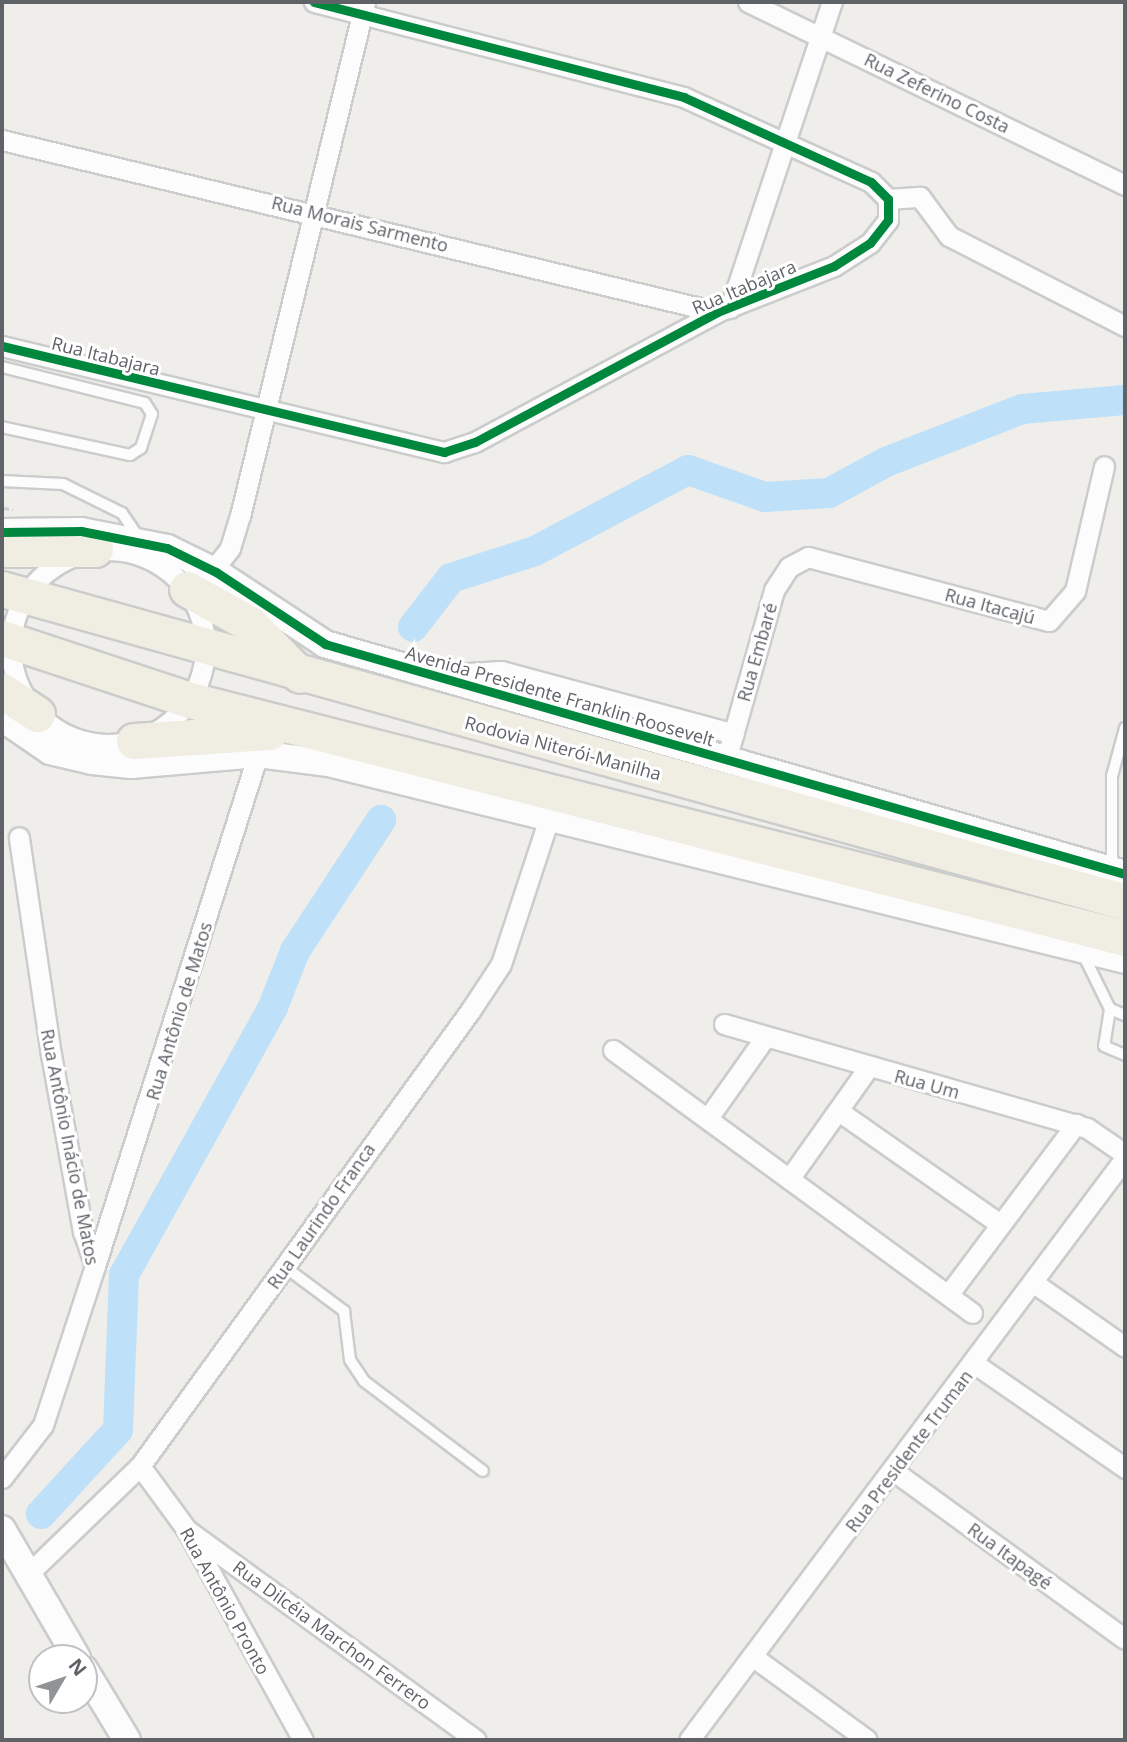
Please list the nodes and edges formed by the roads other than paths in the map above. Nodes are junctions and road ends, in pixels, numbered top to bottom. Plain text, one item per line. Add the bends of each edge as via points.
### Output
1 (314, 2) edge
2 (748, 2) edge
3 (832, 2) edge
4 (364, 8) edge
5 (817, 36) junction
6 (782, 138) junction
7 (2, 140) edge
8 (1125, 185) edge
9 (888, 200) junction
10 (312, 212) junction
11 (723, 310) junction
12 (1125, 326) edge
13 (2, 346) edge
14 (2, 367) edge
15 (261, 413) junction
16 (2, 427) edge
17 (1104, 466) dead end
18 (2, 481) edge
19 (2, 532) edge
20 (141, 541) junction
21 (2, 549) edge
22 (95, 549) junction
23 (807, 557) joint
24 (201, 581) junction
25 (13, 593) edge
26 (6, 640) edge
27 (206, 650) junction
28 (300, 675) junction
29 (430, 676) junction
30 (2, 691) edge
31 (190, 700) junction
32 (2, 718) edge
33 (1125, 729) edge
34 (308, 731) junction
35 (50, 733) junction
36 (734, 734) junction
37 (134, 741) junction
38 (258, 754) junction
39 (726, 761) junction
40 (549, 818) junction
41 (19, 837) dead end
42 (1121, 882) edge
43 (1125, 938) edge
44 (1080, 949) junction
45 (1125, 960) edge
46 (1110, 1009) junction
47 (1125, 1014) edge
48 (724, 1024) dead end
49 (764, 1040) junction
50 (613, 1050) dead end
51 (1125, 1055) edge
52 (868, 1068) junction
53 (840, 1112) junction
54 (708, 1118) junction
55 (1076, 1124) junction
56 (1125, 1156) edge
57 (789, 1180) junction
58 (1000, 1224) junction
59 (96, 1266) junction
60 (285, 1267) junction
61 (1034, 1283) junction
62 (948, 1295) junction
63 (972, 1313) dead end
64 (1125, 1348) edge
65 (975, 1364) junction
66 (140, 1466) junction
67 (1125, 1468) edge
68 (483, 1471) dead end
69 (895, 1472) junction
70 (2, 1478) edge
71 (2, 1529) edge
72 (187, 1530) junction
73 (28, 1574) junction
74 (1125, 1639) edge
75 (69, 1644) edge
76 (752, 1656) junction
77 (98, 1693) edge
78 (127, 1740) edge
79 (303, 1740) edge
80 (476, 1740) edge
81 (689, 1740) edge
82 (867, 1740) edge

1 - 4 street
2 - 5 street, Rua Zeferino Costa
3 - 5 street
4 - 6 street via 652,88
4 - 10 street
5 - 6 street
5 - 8 street, Rua Zeferino Costa
6 - 9 street via 871,182
6 - 11 street
7 - 10 street, Rua Morais Sarmento
9 - 11 street, Rua Itabajara via 884,228 854,255
9 - 12 street via 920,197 948,236
10 - 11 street, Rua Morais Sarmento
10 - 15 street
11 - 15 street, Rua Itabajara via 461,449 421,449
13 - 15 street, Rua Itabajara
14 - 16 lane via 145,403 152,414 141,448 130,455
15 - 24 street via 240,516
17 - 23 street, Rua Itacajú via 1075,591 1049,621
18 - 20 lane via 63,484 122,513
19 - 20 street, Avenida Presidente Franklin Roosevelt via 81,531
20 - 24 street, Avenida Presidente Franklin Roosevelt
21 - 22 highway
22 - 24 street via 152,559
22 - 25 street via 45,571
23 - 36 street, Rua Embaré via 789,567 774,590
24 - 27 street
24 - 28 highway
24 - 29 street, Avenida Presidente Franklin Roosevelt via 313,638
25 - 26 street
25 - 27 highway, Rodovia Niterói-Manilha
26 - 31 highway
26 - 35 street via 16,680
27 - 28 highway, Rodovia Niterói-Manilha
27 - 31 street
28 - 42 highway, Rodovia Niterói-Manilha
29 - 36 street via 501,671
29 - 39 street, Avenida Presidente Franklin Roosevelt
30 - 35 highway
31 - 34 highway
31 - 37 street via 166,725
32 - 35 street
33 - 42 lane via 1112,776
34 - 37 highway
34 - 43 highway
35 - 37 street via 99,744
35 - 38 street via 131,765
36 - 39 street, Rua Embaré
38 - 40 street via 328,763
38 - 59 street, Rua Antônio de Matos
39 - 42 street, Avenida Presidente Franklin Roosevelt
40 - 44 street
40 - 60 street, Rua Laurindo Franca via 501,964
41 - 59 street, Rua Antônio Inácio de Matos via 51,1055 83,1232
44 - 45 street
44 - 46 lane
46 - 47 lane
46 - 51 lane via 1104,1046
48 - 49 street, Rua Um
49 - 52 street, Rua Um
49 - 54 street
50 - 54 street
52 - 53 street
52 - 55 street, Rua Um
53 - 57 street
53 - 58 street
54 - 57 street
55 - 56 street, Rua Um
55 - 58 street
56 - 61 street, Rua Presidente Truman
57 - 62 street
58 - 62 street
59 - 70 street, Rua Antônio Inácio de Matos via 43,1425
60 - 66 street, Rua Laurindo Franca
60 - 68 lane via 344,1311 350,1360 365,1381
61 - 64 street
61 - 65 street, Rua Presidente Truman
62 - 63 street
65 - 67 street
65 - 69 street, Rua Presidente Truman
66 - 72 street, Rua Antônio Pronto
66 - 73 street, Rua Laurindo Franca
69 - 74 street, Rua Itapagé
69 - 76 street, Rua Presidente Truman
71 - 73 street
72 - 79 street, Rua Antônio Pronto
72 - 80 street, Rua Dilcéia Marchon Ferrero
73 - 75 street
76 - 81 street, Rua Presidente Truman
76 - 82 street
77 - 78 street

